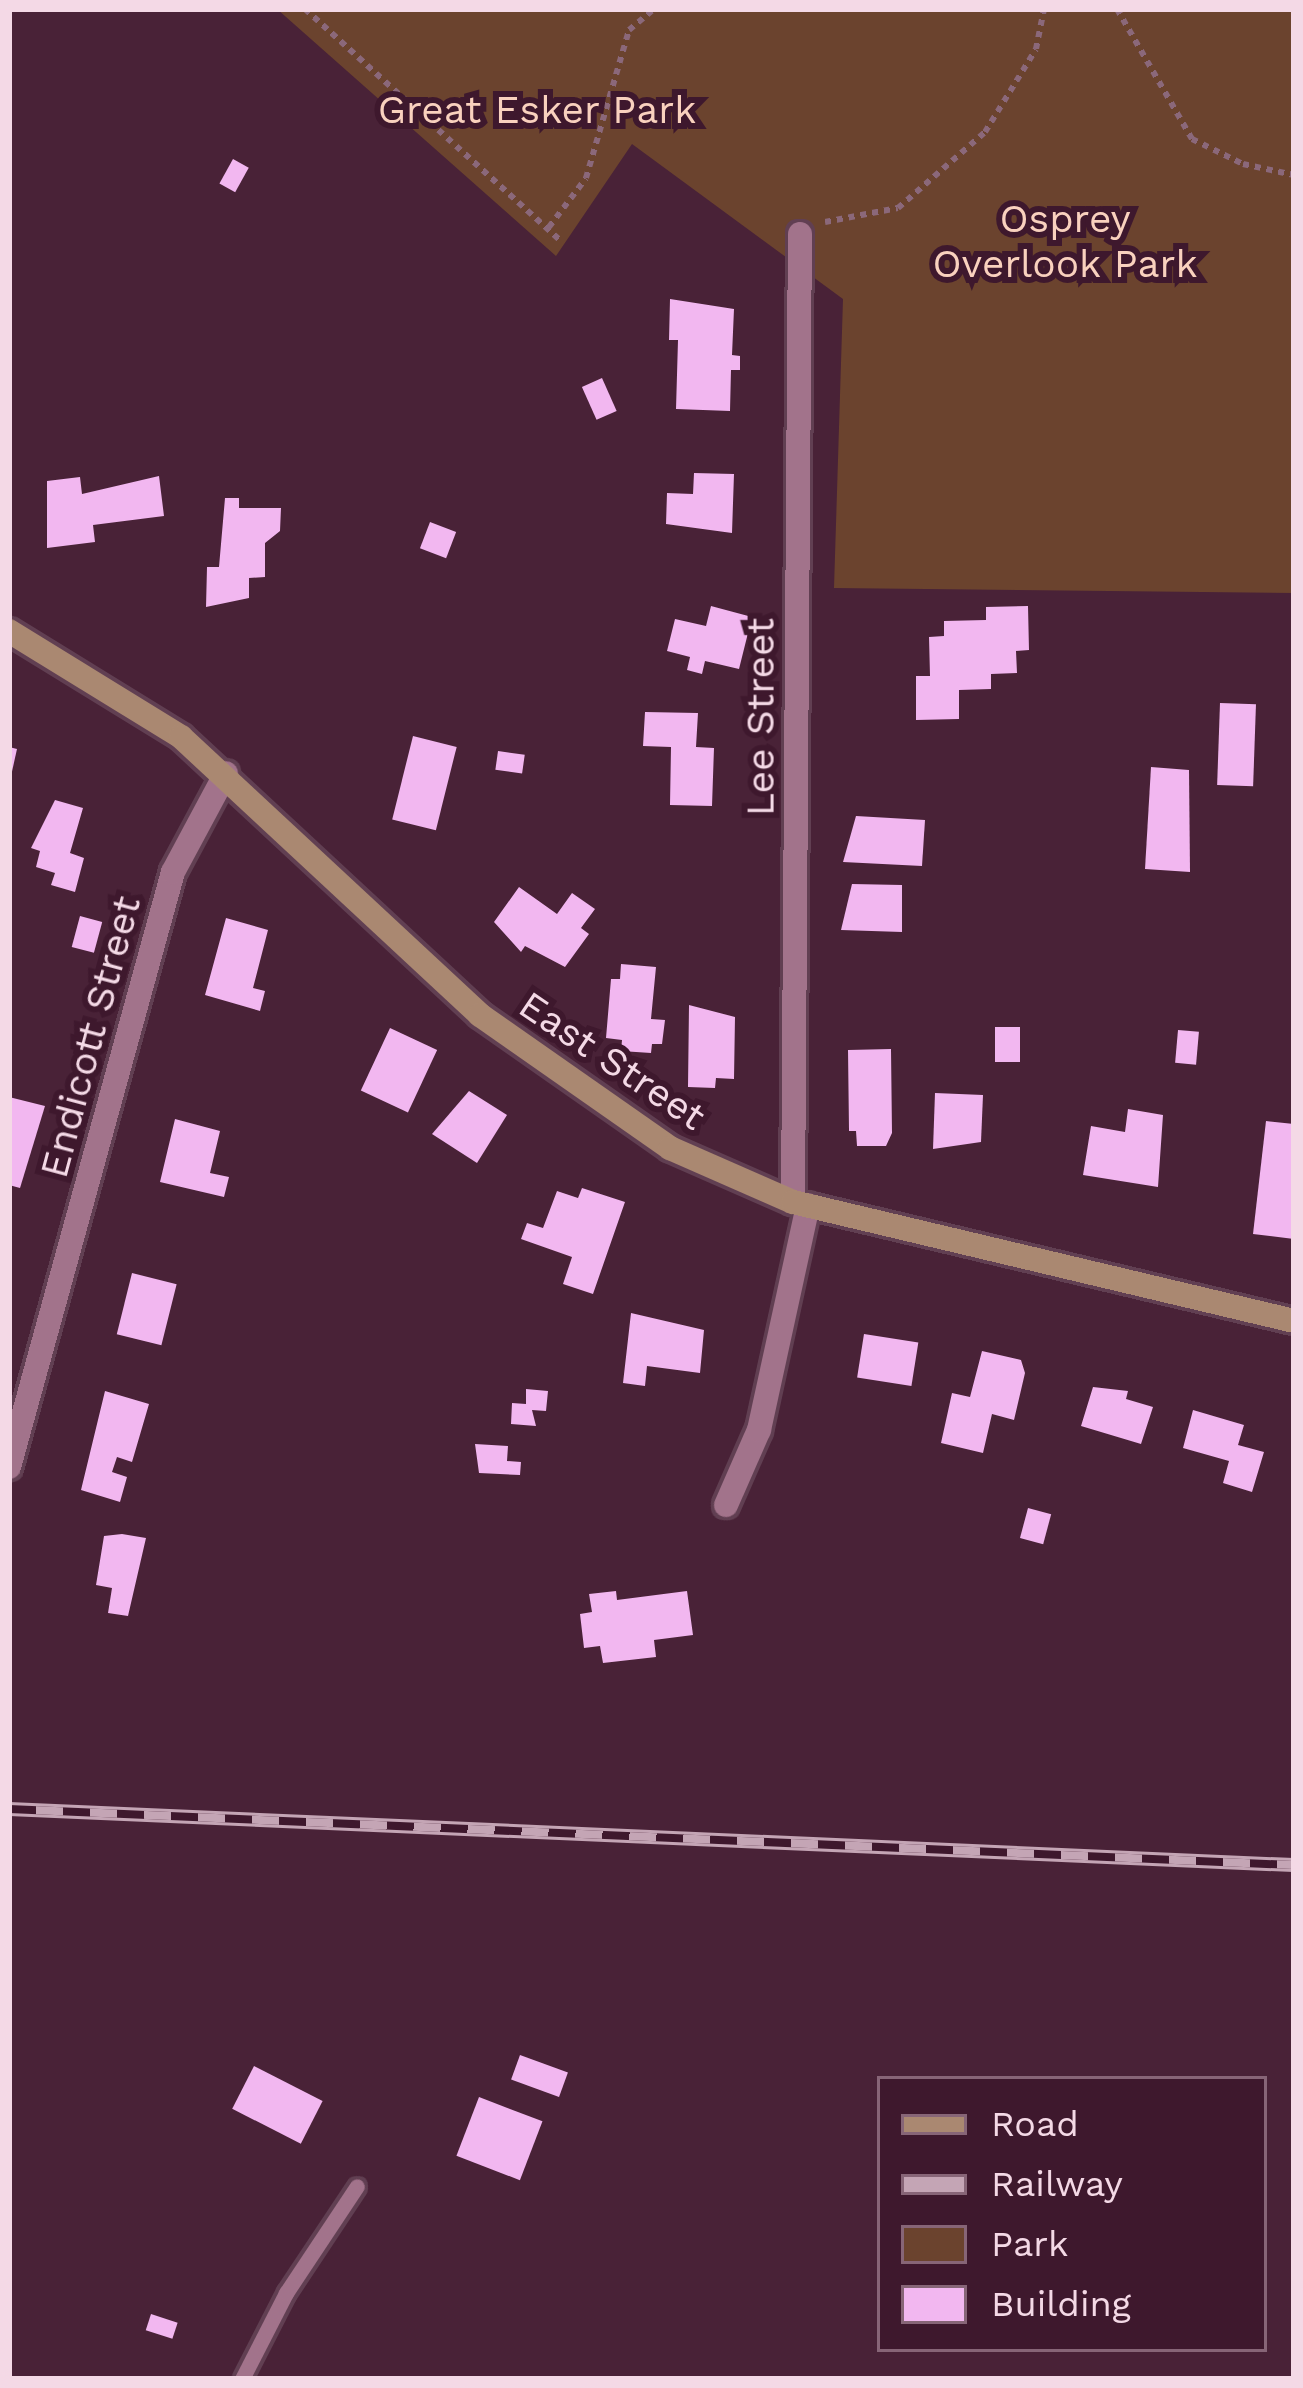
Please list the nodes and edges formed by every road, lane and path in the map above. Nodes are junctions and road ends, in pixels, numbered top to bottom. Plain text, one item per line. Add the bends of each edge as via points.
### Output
1 (304, 9) edge
2 (654, 9) edge
3 (1045, 9) edge
4 (1117, 9) edge
5 (1294, 175) edge
6 (549, 227) junction
7 (800, 234) joint
8 (561, 241) dead end
9 (9, 631) edge
10 (226, 773) junction
11 (801, 1204) junction
12 (1294, 1321) edge
13 (9, 1467) edge
14 (726, 1505) dead end
15 (357, 2186) dead end
16 (242, 2379) edge

1 - 6 path
2 - 6 path via 629,30 586,178
3 - 7 path via 1036,49 985,132 898,208 842,214
4 - 5 path via 1192,139 1243,164
6 - 8 path
7 - 11 street, Lee Street
9 - 10 street, East Street via 98,679
10 - 11 street, East Street via 535,1058 670,1148
10 - 13 street, Endicott Street via 173,872
11 - 12 street, East Street
11 - 14 street, Lee Street via 758,1430
15 - 16 lane via 286,2293

